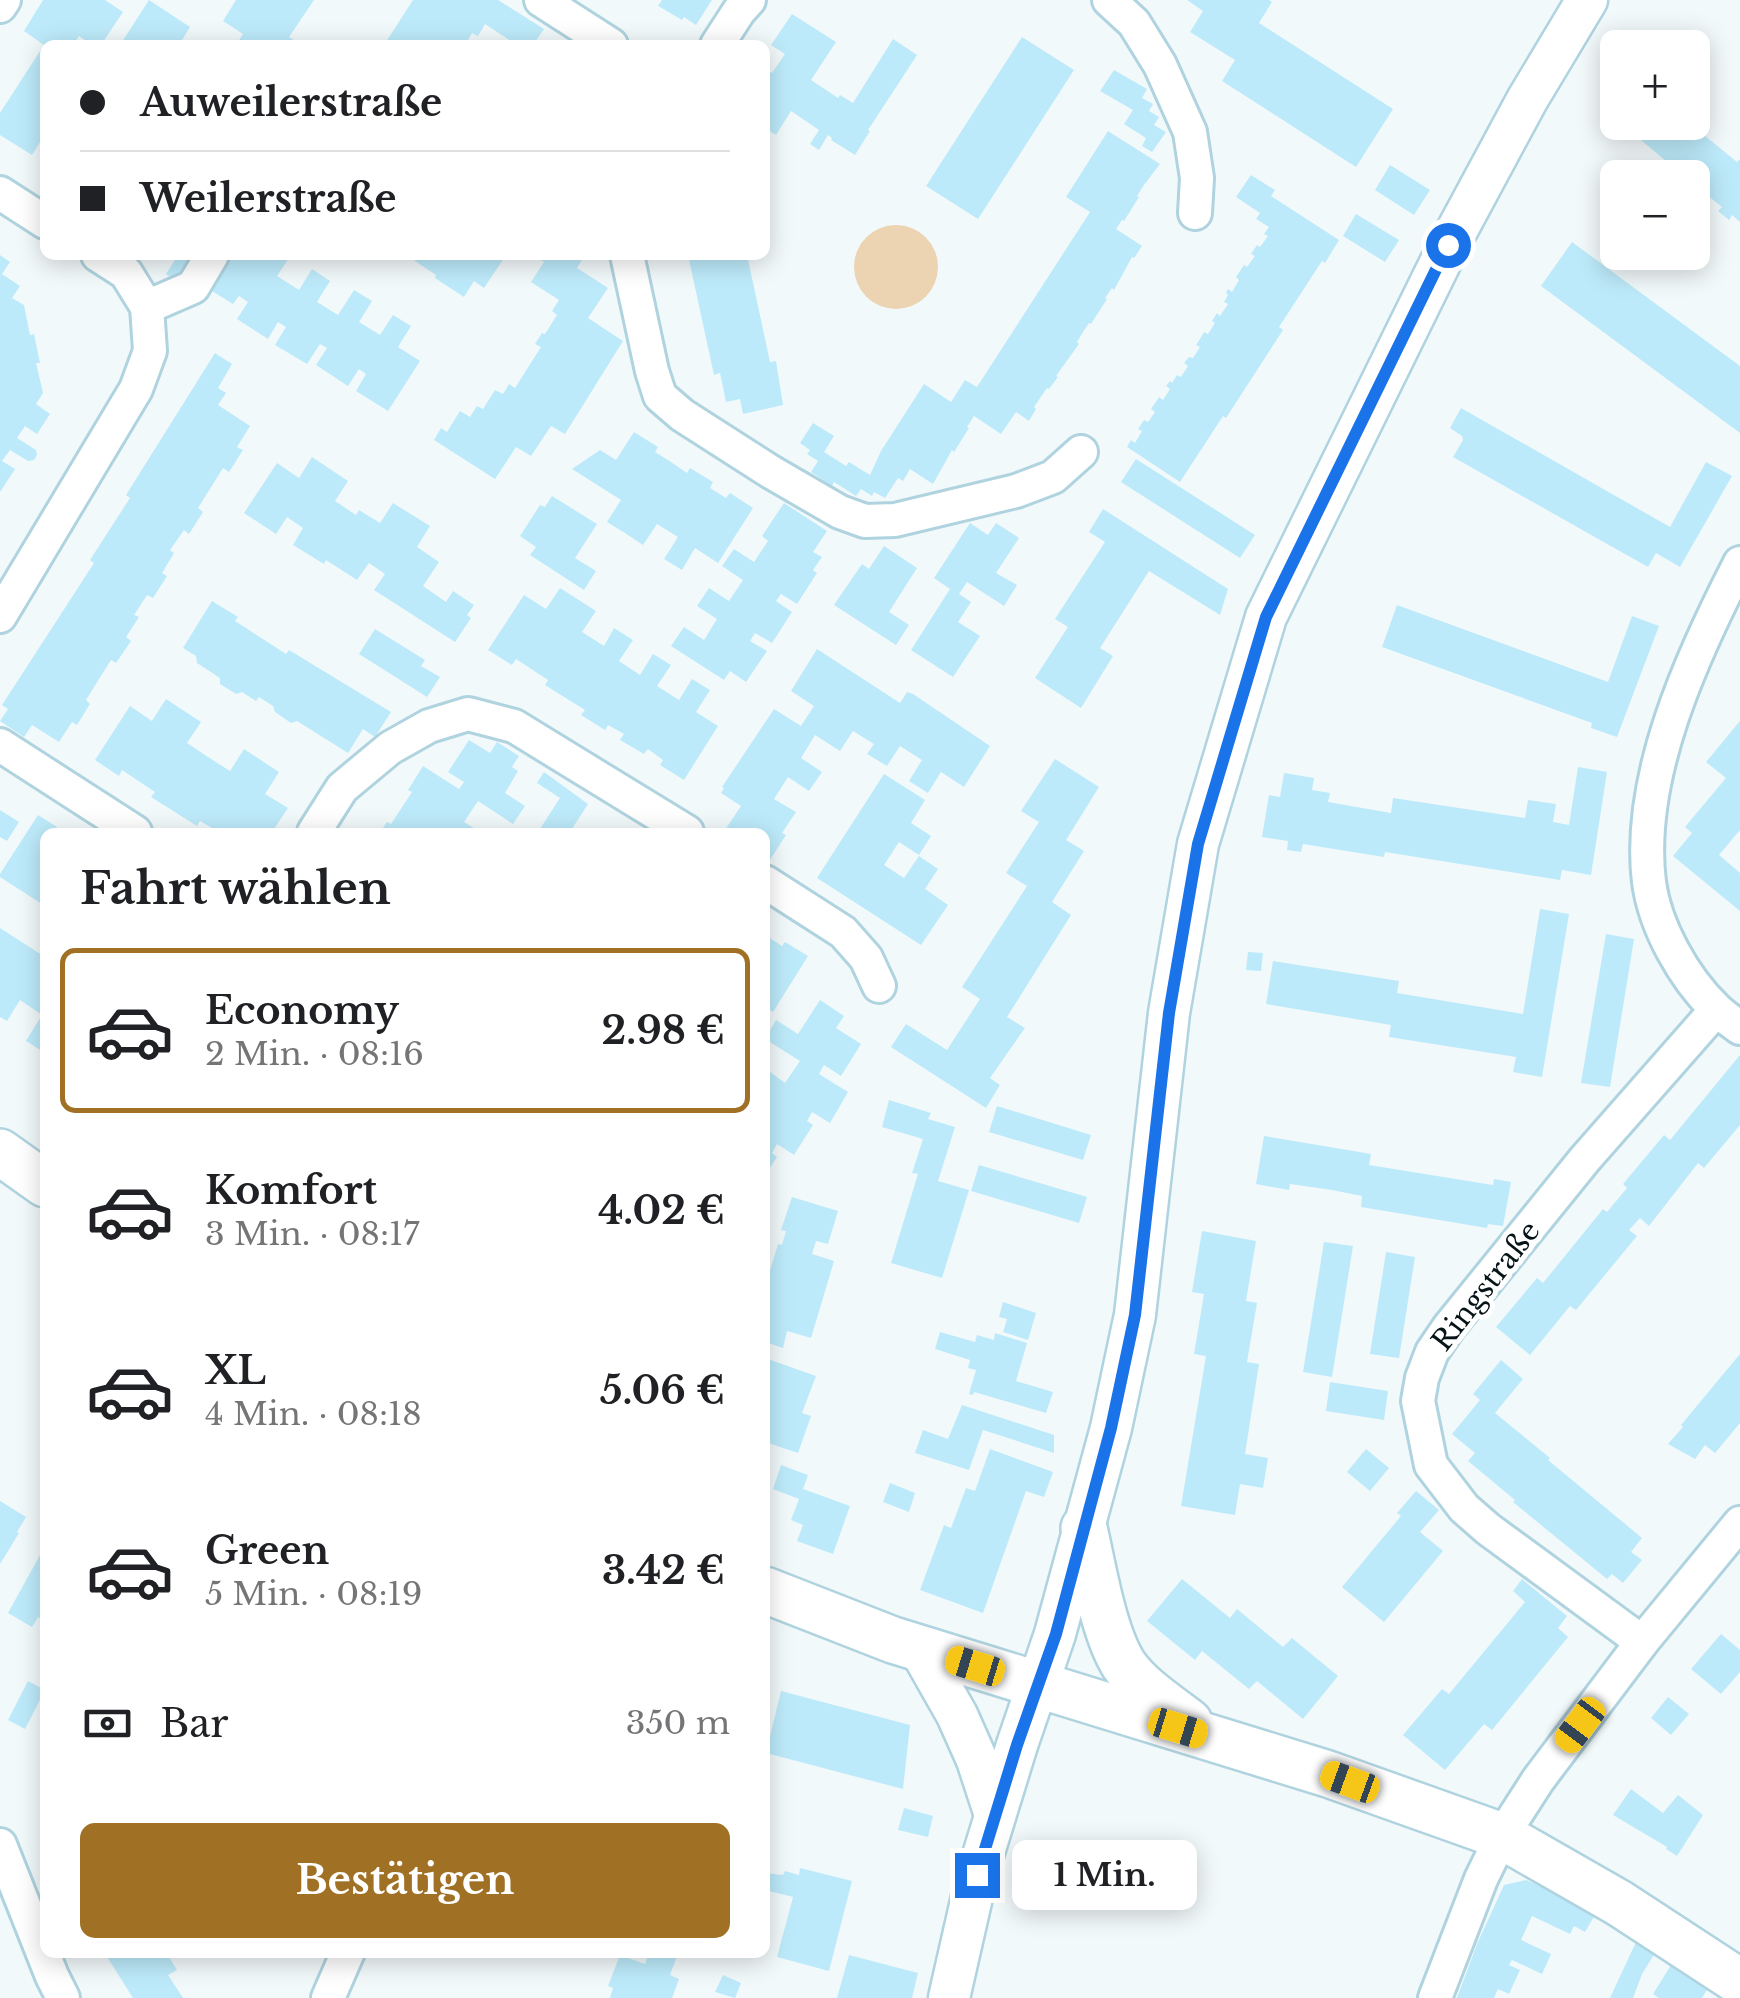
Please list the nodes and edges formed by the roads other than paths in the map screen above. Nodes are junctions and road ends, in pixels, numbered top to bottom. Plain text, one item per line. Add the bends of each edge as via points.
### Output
1 (542, 0) edge
2 (749, 0) edge
3 (1109, 0) edge
4 (1587, 0) edge
5 (603, 40) edge
6 (720, 40) edge
7 (0, 193) edge
8 (1196, 213) dead end
9 (40, 219) edge
10 (106, 260) edge
11 (209, 260) edge
12 (628, 260) edge
13 (147, 307) junction
14 (1081, 452) dead end
15 (1740, 563) edge
16 (0, 616) edge
17 (0, 745) edge
18 (129, 828) edge
19 (317, 828) edge
20 (680, 828) edge
21 (770, 885) edge
22 (879, 986) dead end
23 (1728, 1019) edge
24 (0, 1152) edge
25 (40, 1180) edge
26 (1740, 1523) edge
27 (1084, 1528) junction
28 (770, 1592) edge
29 (1642, 1642) junction
30 (919, 1648) junction
31 (1038, 1686) junction
32 (1211, 1738) junction
33 (995, 1815) junction
34 (1502, 1836) junction
35 (0, 1845) edge
36 (40, 1946) edge
37 (45, 1958) edge
38 (345, 1958) edge
39 (1740, 1982) edge
40 (63, 1998) edge
41 (328, 1998) edge
42 (949, 1998) edge
43 (1436, 1998) edge

1 - 5 street
2 - 6 street
3 - 8 street via 1143,37 1190,132
4 - 27 street via 1448,245 1266,617 1198,844 1169,1013 1135,1315
7 - 9 street
10 - 13 street via 126,273
11 - 13 street via 193,287
12 - 14 street via 660,396 840,512 866,521 895,520 1016,492 1053,477
13 - 16 street via 150,351 136,390
15 - 23 street, Ringstraße via 1673,715 1650,808 1647,854 1652,896 1670,942
17 - 18 street
19 - 20 street via 342,788 390,748 468,714 514,726
21 - 22 street via 843,932
23 - 29 street, Ringstraße via 1585,1160 1432,1352 1418,1401 1431,1465 1464,1508
24 - 25 main road
26 - 29 street
27 - 31 street
27 - 32 main road via 1104,1615 1124,1664
28 - 30 main road
29 - 34 street
30 - 31 main road
30 - 33 street via 957,1715
31 - 32 main road
31 - 33 street
32 - 34 main road
33 - 42 street
34 - 39 main road
34 - 43 street
35 - 36 street
37 - 40 street
38 - 41 street

